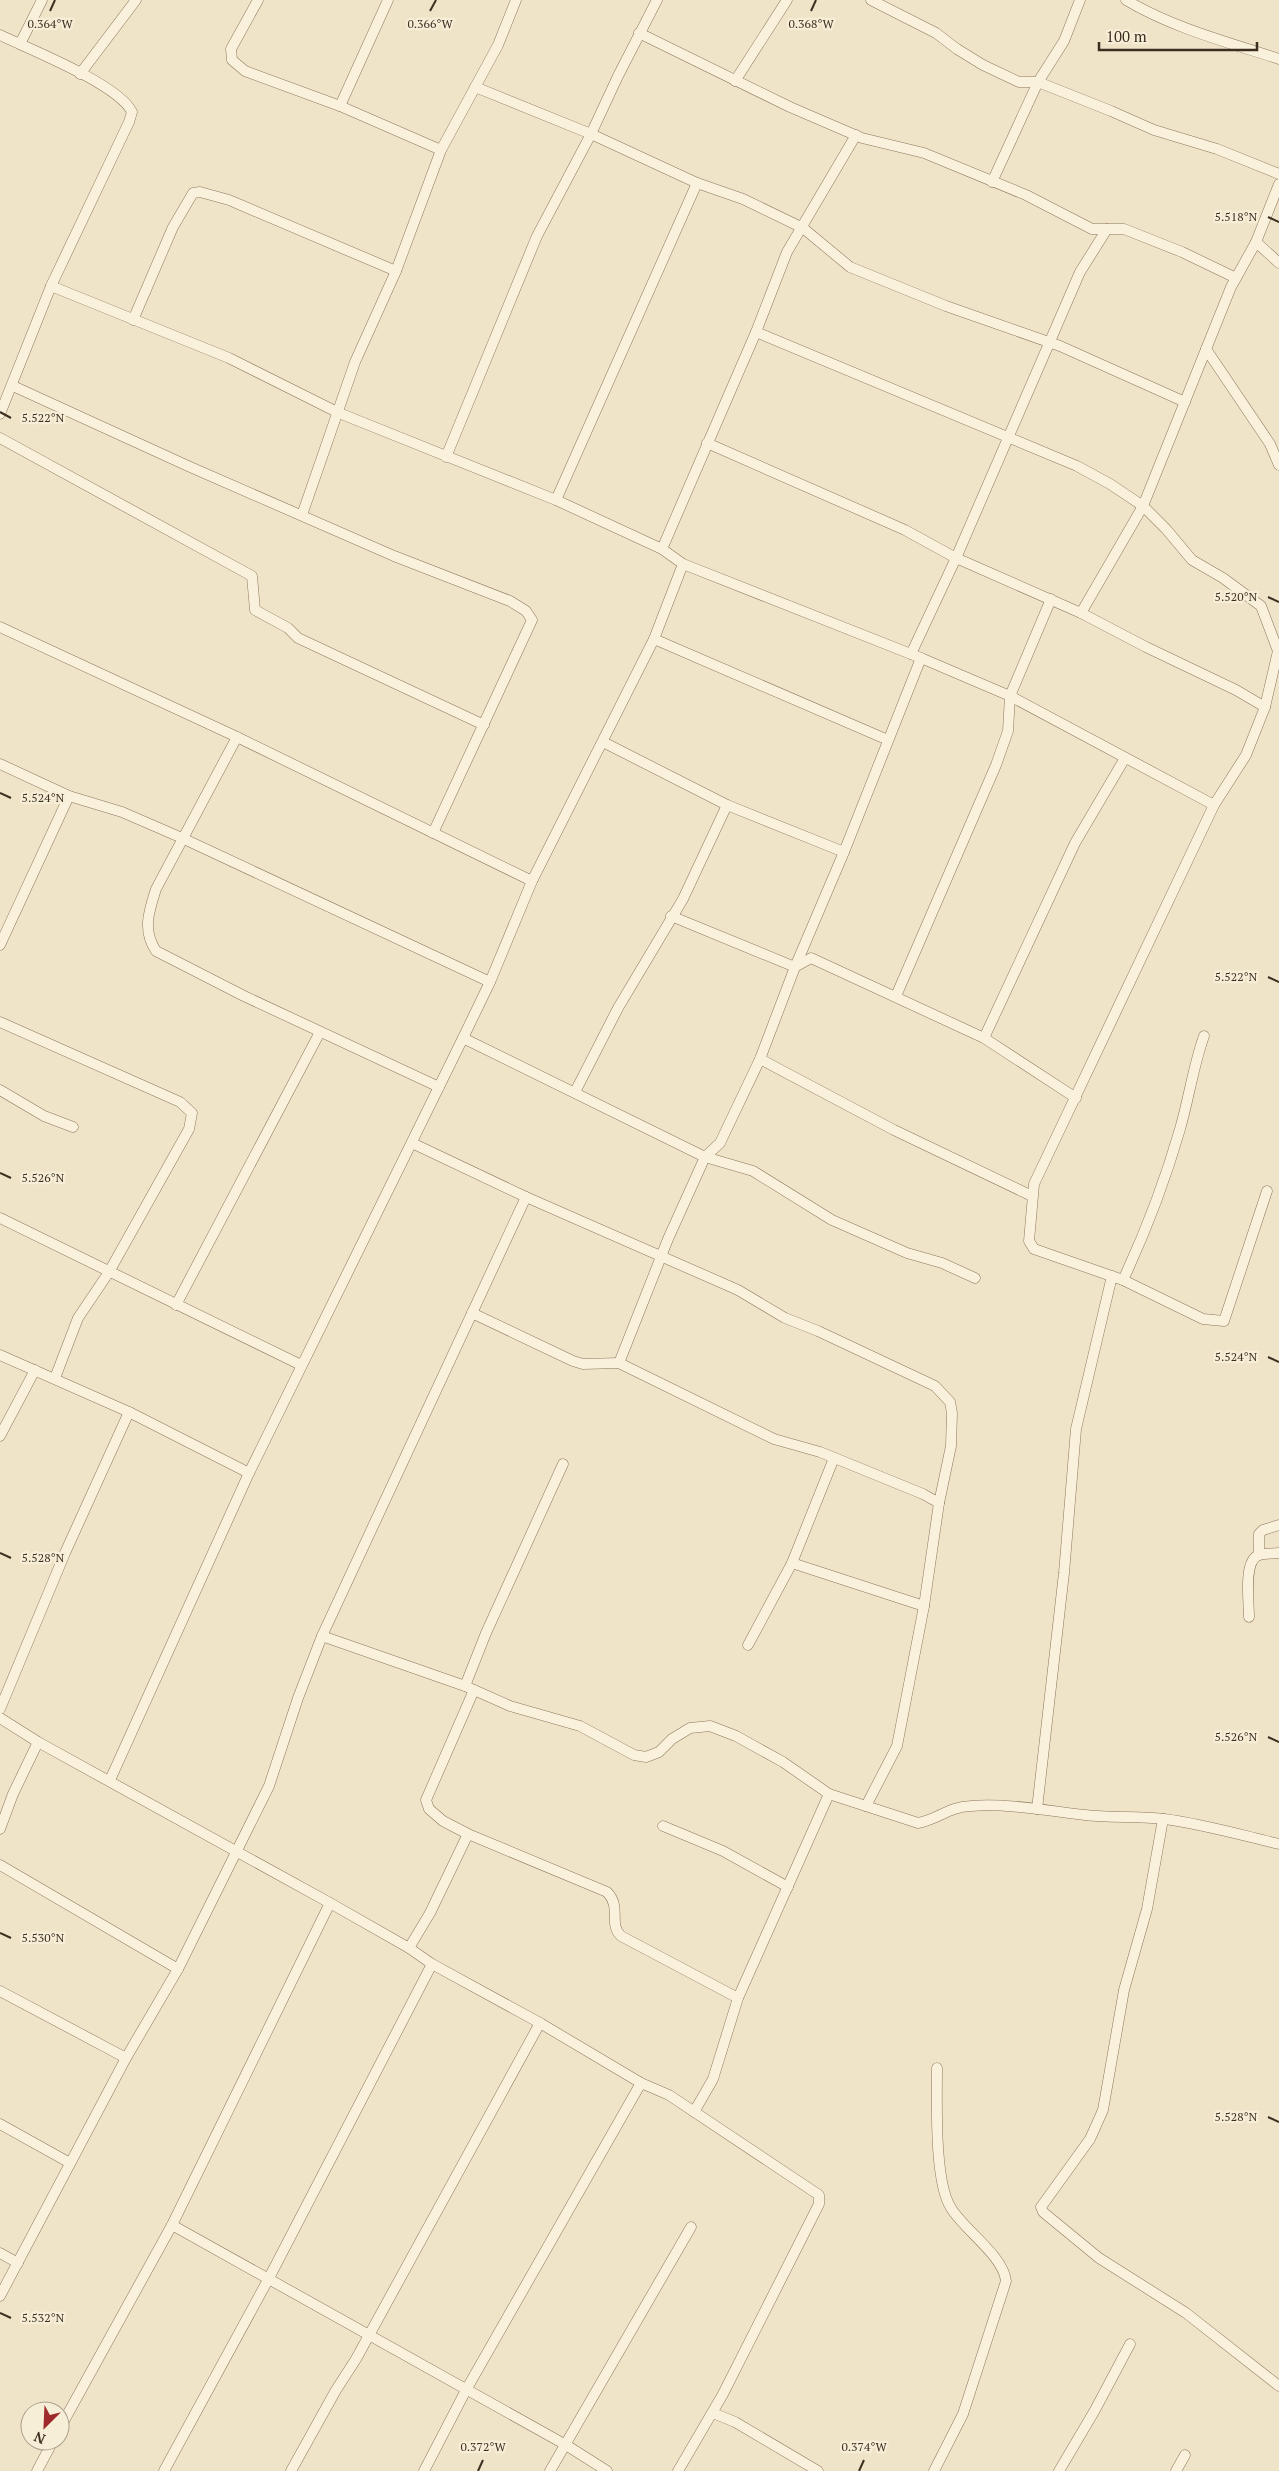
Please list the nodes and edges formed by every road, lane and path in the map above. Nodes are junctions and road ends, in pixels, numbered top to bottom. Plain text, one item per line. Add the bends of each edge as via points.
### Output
1 (42, 0) edge
2 (136, 0) edge
3 (258, 0) edge
4 (388, 0) edge
5 (516, 0) edge
6 (657, 0) edge
7 (787, 0) edge
8 (871, 0) edge
9 (1080, 0) edge
10 (1126, 0) edge
11 (639, 33) junction
12 (0, 35) edge
13 (20, 44) junction
14 (1279, 59) edge
15 (80, 74) junction
16 (735, 81) junction
17 (1038, 82) junction
18 (475, 87) junction
19 (340, 106) junction
20 (592, 134) junction
21 (856, 135) junction
22 (440, 150) junction
23 (1279, 174) edge
24 (992, 182) junction
25 (697, 183) junction
26 (1279, 184) edge
27 (803, 228) junction
28 (1107, 229) junction
29 (1256, 242) junction
30 (1279, 263) edge
31 (396, 271) junction
32 (1236, 278) junction
33 (51, 286) junction
34 (133, 320) junction
35 (756, 332) junction
36 (1049, 342) junction
37 (1206, 349) junction
38 (13, 386) junction
39 (1185, 402) junction
40 (339, 413) junction
41 (0, 414) edge
42 (1007, 436) junction
43 (0, 438) edge
44 (707, 443) junction
45 (446, 457) junction
46 (1279, 465) edge
47 (556, 500) junction
48 (1143, 506) junction
49 (302, 515) junction
50 (662, 549) junction
51 (956, 558) junction
52 (683, 564) junction
53 (1050, 599) junction
54 (1081, 613) junction
55 (0, 627) edge
56 (654, 639) junction
57 (916, 656) junction
58 (1010, 696) junction
59 (1265, 707) junction
60 (484, 724) junction
61 (237, 737) junction
62 (888, 740) junction
63 (603, 742) junction
64 (1125, 758) junction
65 (0, 764) edge
66 (69, 796) junction
67 (727, 805) junction
68 (1214, 805) junction
69 (433, 833) junction
70 (182, 838) junction
71 (844, 852) junction
72 (532, 881) junction
73 (671, 916) junction
74 (0, 945) edge
75 (795, 966) junction
76 (490, 982) junction
77 (896, 996) junction
78 (0, 1022) edge
79 (320, 1032) junction
80 (1204, 1036) dead end
81 (463, 1038) junction
82 (984, 1038) junction
83 (760, 1059) junction
84 (439, 1087) junction
85 (0, 1090) edge
86 (575, 1092) junction
87 (1076, 1098) junction
88 (73, 1127) dead end
89 (412, 1143) junction
90 (705, 1157) junction
91 (1268, 1191) dead end
92 (1032, 1196) junction
93 (526, 1197) junction
94 (0, 1218) edge
95 (662, 1257) junction
96 (109, 1272) junction
97 (1112, 1276) junction
98 (975, 1278) dead end
99 (1123, 1280) junction
100 (176, 1305) junction
101 (472, 1313) junction
102 (0, 1355) edge
103 (619, 1363) junction
104 (301, 1365) junction
105 (35, 1370) junction
106 (55, 1378) junction
107 (129, 1412) junction
108 (0, 1436) edge
109 (834, 1458) junction
110 (563, 1464) dead end
111 (250, 1473) junction
112 (939, 1503) junction
113 (1279, 1525) edge
114 (1279, 1554) edge
115 (1259, 1555) junction
116 (792, 1563) junction
117 (924, 1606) junction
118 (1249, 1617) dead end
119 (322, 1636) junction
120 (748, 1645) dead end
121 (470, 1688) junction
122 (0, 1709) edge
123 (0, 1718) edge
124 (38, 1742) junction
125 (110, 1780) junction
126 (829, 1794) junction
127 (866, 1806) junction
128 (1037, 1809) junction
129 (1163, 1819) junction
130 (663, 1826) dead end
131 (0, 1829) edge
132 (468, 1834) junction
133 (1279, 1844) edge
134 (237, 1851) junction
135 (0, 1865) edge
136 (788, 1887) junction
137 (330, 1903) junction
138 (409, 1948) junction
139 (432, 1964) junction
140 (178, 1969) junction
141 (0, 1991) edge
142 (738, 1998) junction
143 (540, 2023) junction
144 (126, 2058) junction
145 (937, 2068) dead end
146 (641, 2083) junction
147 (694, 2112) junction
148 (0, 2124) edge
149 (70, 2163) junction
150 (172, 2225) junction
151 (691, 2227) dead end
152 (0, 2253) edge
153 (18, 2263) junction
154 (269, 2278) junction
155 (0, 2296) edge
156 (368, 2335) junction
157 (1130, 2344) dead end
158 (1279, 2386) edge
159 (466, 2390) junction
160 (70, 2410) edge
161 (713, 2413) junction
162 (566, 2445) junction
163 (48, 2451) edge
164 (1185, 2455) dead end
165 (37, 2471) edge
166 (164, 2471) edge
167 (291, 2471) edge
168 (424, 2471) edge
169 (550, 2471) edge
170 (607, 2471) edge
171 (678, 2471) edge
172 (818, 2471) edge
173 (934, 2471) edge
174 (1059, 2471) edge
175 (1176, 2471) edge

1 - 13 street
2 - 15 street
3 - 19 street via 231,49 232,60 246,71
4 - 19 street
5 - 18 street via 498,45
6 - 11 street
7 - 16 street
8 - 17 street via 936,33 983,65 1019,82
9 - 17 street via 1064,41
10 - 14 street via 1174,24
11 - 16 street
11 - 20 street
12 - 13 street
13 - 15 street
15 - 33 street via 112,91 128,103 132,112
16 - 21 street
17 - 23 street via 1154,130 1217,149
17 - 24 street
18 - 20 street
18 - 22 street
19 - 22 street
20 - 25 street
20 - 45 street via 537,236
21 - 24 street via 924,154
21 - 27 street
22 - 31 street
24 - 28 street via 1092,228
25 - 27 street via 743,199
25 - 47 street
26 - 29 street
27 - 35 street via 787,252
27 - 36 street via 850,267 946,306
28 - 32 street via 1124,229
28 - 36 street via 1080,272
29 - 30 street
29 - 32 street
31 - 34 street via 229,200 194,192 174,227
31 - 40 street via 355,362
32 - 37 street
33 - 34 street
33 - 38 street
34 - 40 street via 229,358
35 - 42 street
35 - 44 street
36 - 39 street
36 - 42 street
37 - 39 street
37 - 46 street via 1270,444
38 - 41 street
38 - 49 street
39 - 48 street
40 - 45 street
40 - 49 street
42 - 48 street via 1078,466
42 - 51 street
43 - 60 street via 252,576 255,610 288,628 298,638
44 - 50 street
44 - 51 street via 905,530
45 - 47 street
47 - 50 street
48 - 54 street
48 - 59 street via 1192,560 1261,606 1278,650
49 - 60 street via 394,556 510,601 526,611 532,620
50 - 52 street
51 - 53 street
51 - 57 street
52 - 56 street
52 - 57 street
53 - 54 street
53 - 58 street
54 - 59 street
55 - 61 street
56 - 62 street
56 - 63 street
57 - 58 street
57 - 62 street
58 - 64 street
58 - 77 street via 1008,731 996,765
59 - 68 street via 1246,755
60 - 69 street
61 - 69 street
61 - 70 street
62 - 71 street
63 - 67 street
63 - 72 street
64 - 68 street
64 - 82 street via 1075,843
65 - 66 street
66 - 70 street via 122,812
66 - 74 street
67 - 71 street
67 - 73 street via 683,899
68 - 87 street
69 - 72 street
70 - 76 street
70 - 79 street via 156,889 148,916 149,941 156,951
71 - 75 street
72 - 76 street
73 - 75 street
73 - 86 street
75 - 77 street via 811,958
75 - 83 street
76 - 81 street
77 - 82 street
78 - 96 street via 180,1102 192,1113 189,1129
79 - 84 street
79 - 100 street
80 - 99 street via 1195,1060 1180,1128 1141,1242
81 - 84 street
81 - 86 street
82 - 87 street
83 - 90 street via 720,1143
83 - 92 street via 894,1130
84 - 89 street
85 - 88 street via 44,1116
86 - 90 street
87 - 92 street via 1034,1184
89 - 93 street
89 - 104 street
90 - 95 street
90 - 98 street via 753,1171 832,1220
91 - 99 street via 1224,1321 1203,1319
92 - 97 street via 1029,1241 1034,1249
93 - 95 street
93 - 101 street
94 - 96 street
95 - 103 street
95 - 112 street via 738,1290 785,1318 935,1386 950,1402 952,1413 951,1446
96 - 100 street
96 - 106 street via 78,1318
97 - 99 street
97 - 128 street via 1076,1429 1064,1573
100 - 104 street
101 - 103 street via 574,1361 583,1364
101 - 119 street
102 - 105 street
103 - 109 street via 774,1439
104 - 111 street
105 - 106 street
105 - 108 street
106 - 107 street
107 - 111 street
107 - 122 street via 65,1553
109 - 112 street
109 - 116 street
110 - 121 street via 486,1633
111 - 125 street
112 - 117 street
113 - 115 street via 1259,1534
114 - 115 street
115 - 118 street via 1252,1560 1248,1570
116 - 117 street
116 - 120 street
117 - 127 street via 897,1746
119 - 121 street
119 - 134 street via 269,1786
121 - 126 street via 510,1706 580,1726 634,1755 646,1757 659,1752 690,1728 710,1726 744,1740
121 - 132 street via 426,1800 429,1809 443,1821
123 - 124 street
124 - 125 street
124 - 131 street
125 - 134 street
126 - 127 street
126 - 136 street
127 - 128 street via 918,1823 929,1821 950,1809 972,1806
128 - 129 street
129 - 133 street
129 - 158 street via 1147,1909 1124,1990 1104,2110 1090,2139 1041,2207 1099,2258 1186,2312
130 - 136 street via 723,1850
132 - 138 street via 430,1913
132 - 142 street via 607,1892 616,1904 615,1926 622,1936
134 - 137 street
134 - 140 street
135 - 140 street
136 - 142 street
137 - 138 street
137 - 150 street
138 - 139 street
139 - 143 street
139 - 154 street
140 - 144 street
141 - 144 street
142 - 147 street via 713,2079
143 - 146 street
143 - 156 street
144 - 149 street
145 - 173 street via 941,2176 950,2208 1001,2266 1006,2281 962,2414
146 - 147 street via 669,2095
146 - 159 street
147 - 161 street via 819,2195 819,2204
148 - 149 street
149 - 153 street
150 - 154 street
150 - 160 street
151 - 162 street
152 - 153 street
153 - 155 street
154 - 156 street
154 - 166 street
156 - 159 street
156 - 167 street
157 - 174 street
159 - 162 street
159 - 168 street
161 - 171 street
161 - 172 street via 735,2422
162 - 169 street
162 - 170 street
163 - 165 street
164 - 175 street

